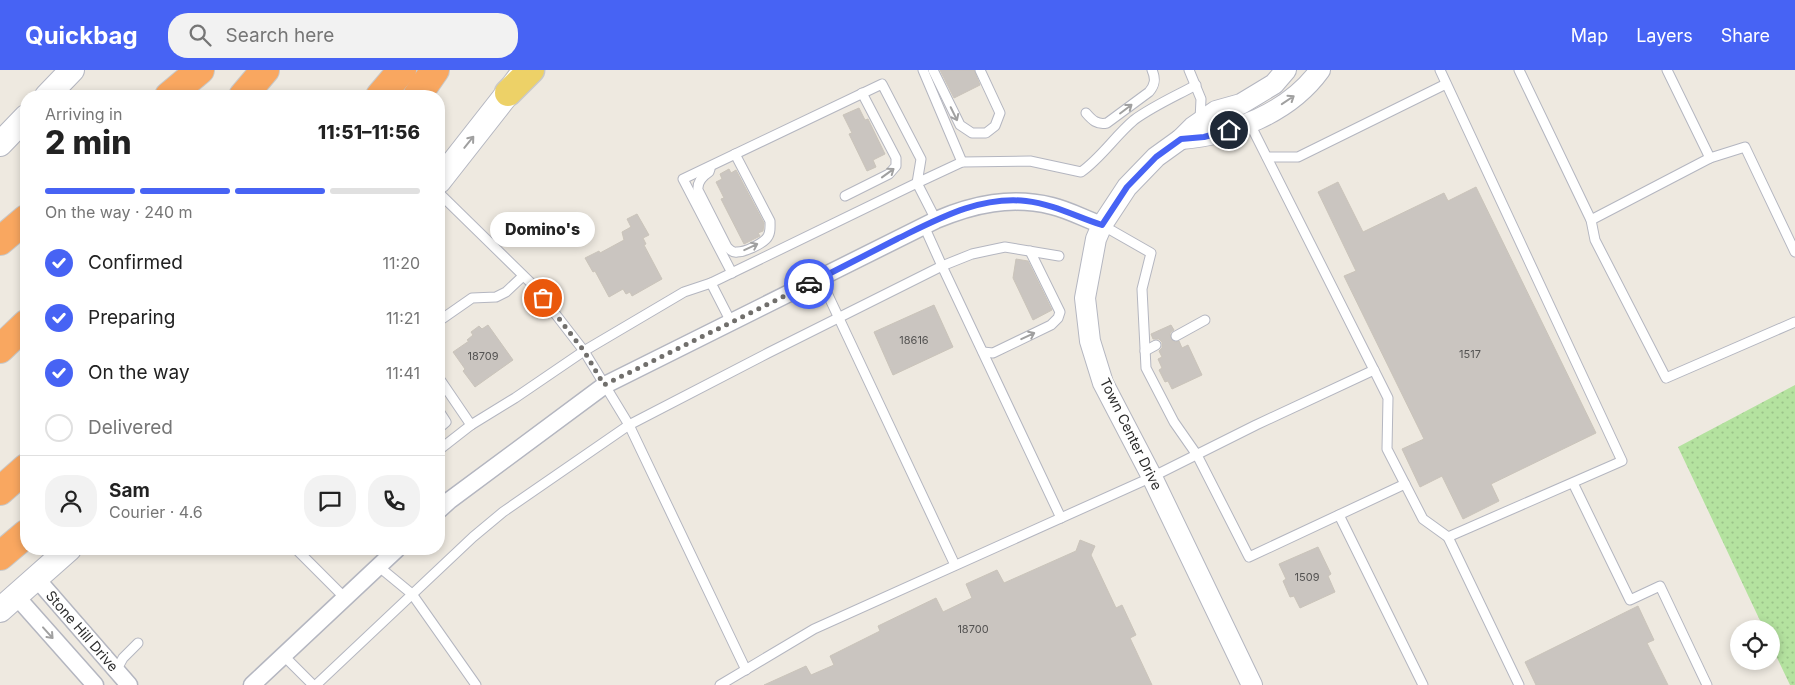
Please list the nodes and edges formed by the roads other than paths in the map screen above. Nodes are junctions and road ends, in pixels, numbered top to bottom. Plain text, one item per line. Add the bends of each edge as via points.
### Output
1 (72, 70) edge
2 (200, 70) edge
3 (265, 70) edge
4 (402, 70) edge
5 (435, 70) edge
6 (524, 70) edge
7 (531, 70) edge
8 (923, 70) edge
9 (933, 70) edge
10 (980, 70) edge
11 (1152, 70) edge
12 (1189, 70) edge
13 (1286, 70) edge
14 (1320, 70) edge
15 (1440, 70) edge
16 (1519, 70) edge
17 (1667, 70) edge
18 (1446, 84) junction
19 (1196, 85) junction
20 (52, 90) edge
21 (176, 90) edge
22 (248, 90) edge
23 (385, 90) edge
24 (420, 90) edge
25 (862, 93) junction
26 (508, 94) junction
27 (1241, 104) junction
28 (1206, 111) junction
29 (1086, 113) dead end
30 (20, 123) edge
31 (1250, 124) junction
32 (1181, 139) junction
33 (0, 144) edge
34 (735, 154) junction
35 (1267, 158) junction
36 (1710, 158) junction
37 (962, 162) junction
38 (710, 166) junction
39 (445, 173) edge
40 (917, 183) junction
41 (845, 196) dead end
42 (445, 199) edge
43 (1591, 220) junction
44 (930, 223) junction
45 (20, 224) edge
46 (1102, 225) junction
47 (0, 241) edge
48 (1030, 251) junction
49 (1795, 252) edge
50 (1059, 256) dead end
51 (942, 266) junction
52 (732, 273) junction
53 (523, 276) junction
54 (820, 278) junction
55 (711, 283) junction
56 (445, 317) edge
57 (838, 318) junction
58 (1205, 320) dead end
59 (731, 322) junction
60 (1795, 322) edge
61 (20, 330) edge
62 (1176, 336) dead end
63 (1156, 345) dead end
64 (0, 349) edge
65 (584, 351) junction
66 (1145, 351) junction
67 (983, 352) junction
68 (1374, 370) junction
69 (604, 385) junction
70 (445, 387) edge
71 (471, 425) junction
72 (629, 425) junction
73 (445, 445) edge
74 (1197, 454) junction
75 (20, 473) edge
76 (1152, 477) junction
77 (1573, 483) junction
78 (1406, 484) junction
79 (0, 491) edge
80 (445, 505) edge
81 (1339, 515) junction
82 (1061, 518) junction
83 (1448, 537) junction
84 (20, 539) edge
85 (62, 555) edge
86 (302, 555) edge
87 (390, 555) edge
88 (0, 556) edge
89 (955, 565) junction
90 (378, 566) junction
91 (36, 578) junction
92 (412, 594) junction
93 (344, 597) junction
94 (8, 603) edge
95 (138, 643) dead end
96 (283, 655) junction
97 (746, 670) junction
98 (116, 671) junction
99 (95, 685) edge
100 (129, 685) edge
101 (252, 685) edge
102 (314, 685) edge
103 (476, 685) edge
104 (720, 685) edge
105 (1252, 685) edge
106 (1423, 685) edge
107 (1519, 685) edge
108 (1707, 685) edge

1 - 20 main road
2 - 21 highway
3 - 22 highway
4 - 23 highway
5 - 24 highway
6 - 26 main road
7 - 26 main road
8 - 37 lane
9 -> 10 lane via 960,125 972,133 986,133 995,126 1000,113
29 -> 11 lane via 1092,120 1107,123 1149,92 1154,86
12 - 19 lane
13 - 27 street, Town Center Drive via 1274,84
31 -> 14 street, Town Center Drive via 1295,95
15 - 18 lane
16 - 43 lane
17 - 36 lane
18 - 35 lane via 1298,157
18 - 77 lane via 1622,462
19 - 28 lane
19 - 37 lane via 1135,120 1081,172 1030,161
25 - 34 lane
25 - 40 lane via 882,84 921,159
41 -> 25 lane via 889,174 896,166 896,158
39 -> 26 main road
27 - 28 street, Town Center Drive
27 - 31 street
28 - 32 street, Town Center Drive
30 - 33 main road
31 - 32 street, Town Center Drive via 1204,137
31 - 35 lane
32 - 46 street, Town Center Drive via 1156,157 1127,187
34 - 38 lane
38 -> 34 lane via 698,190 727,247 737,252 749,249 766,239 770,221
35 - 68 lane
36 - 43 lane
36 - 49 lane via 1745,147
37 - 40 lane
38 - 52 lane via 683,179
40 - 44 lane
40 - 52 lane
42 - 53 lane
43 - 60 lane via 1595,240 1666,378
44 - 46 street via 960,210 989,203 1025,201 1053,206
44 - 51 lane
44 - 54 street
45 - 47 highway
46 - 66 lane via 1151,253 1142,289
46 - 76 street, Town Center Drive via 1096,239 1085,298 1090,341 1103,383
48 - 50 lane
48 - 51 lane via 1005,247 972,254
67 -> 48 lane via 993,353 1051,325 1058,318 1060,312
51 - 57 lane
51 - 67 lane
52 - 55 lane
53 - 56 lane via 506,292 496,297 472,298
53 - 65 lane
54 - 57 lane
54 - 59 street
55 - 59 lane
55 - 65 lane via 684,292
57 - 72 lane
57 - 89 lane
58 - 62 lane
59 - 69 street
61 - 64 highway
63 - 66 lane
65 - 69 lane
65 - 71 lane
66 - 74 lane via 1146,368 1169,414
67 - 82 lane
68 - 74 lane
68 - 78 lane via 1388,398 1387,449
69 - 72 lane
69 - 80 street
70 - 71 lane
71 - 73 lane
72 - 92 lane via 504,512
72 - 97 lane
74 - 76 lane
74 - 81 lane via 1249,557
75 - 79 highway
76 - 82 lane
76 - 105 street, Town Center Drive
77 - 83 lane
77 - 108 lane via 1630,600 1660,586
78 - 81 lane
78 - 83 lane via 1423,519
81 - 106 lane
82 - 89 lane
83 - 107 lane
84 - 88 highway
85 - 91 main road
86 - 93 lane
87 - 90 street
89 - 97 lane via 814,629
90 - 92 lane
90 - 93 street
91 - 94 main road
91 - 98 street, Stone Hill Drive
92 - 102 lane
92 - 103 lane
93 - 96 street
94 -> 99 street, Stone Hill Drive
95 - 98 lane via 123,658
96 - 101 street
96 - 102 lane
97 - 104 lane
98 - 100 street, Stone Hill Drive

